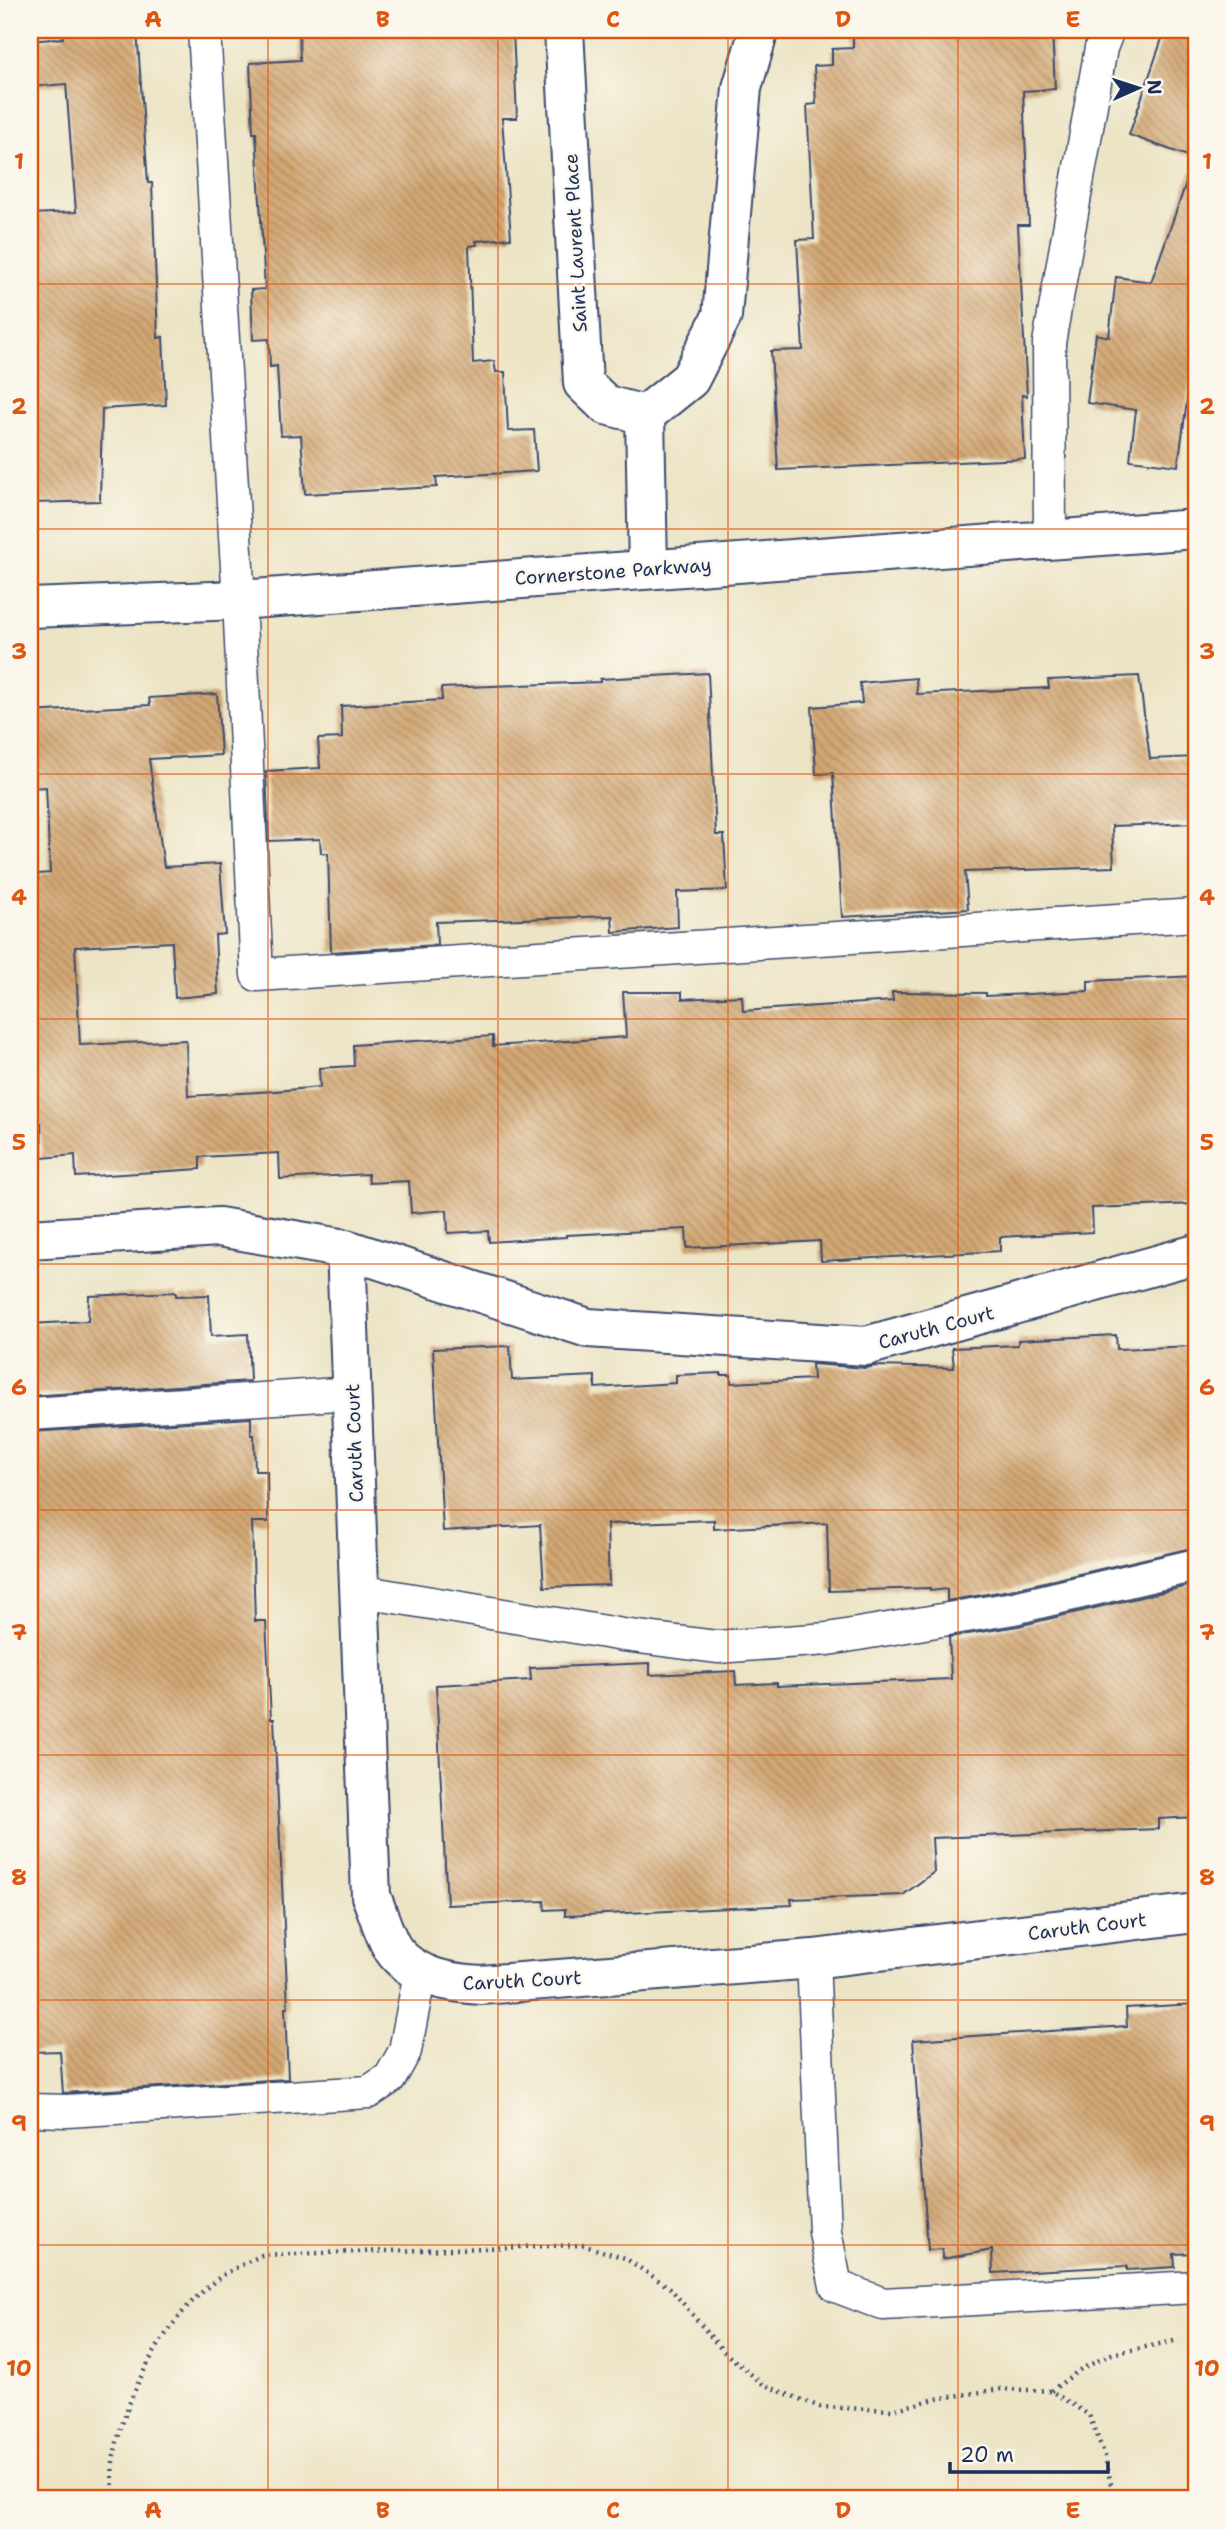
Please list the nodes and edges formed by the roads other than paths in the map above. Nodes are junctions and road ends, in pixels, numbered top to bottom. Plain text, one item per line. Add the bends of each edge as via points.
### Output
1 (204, 30) edge
2 (564, 30) edge
3 (758, 30) edge
4 (1108, 30) edge
5 (645, 415) junction
6 (1196, 529) edge
7 (1050, 539) junction
8 (648, 569) junction
9 (239, 600) junction
10 (30, 608) edge
11 (1196, 915) edge
12 (30, 1239) edge
13 (346, 1249) junction
14 (1196, 1254) edge
15 (352, 1393) junction
16 (30, 1414) edge
17 (1196, 1565) edge
18 (359, 1591) junction
19 (1196, 1913) edge
20 (813, 1959) junction
21 (420, 1973) junction
22 (30, 2110) edge
23 (1196, 2287) edge

1 - 9 lane
2 - 5 street, Saint Laurent Place via 583,383 606,405
3 - 5 street via 742,88 722,316 690,379
4 - 7 lane via 1101,48 1049,343
5 - 8 street
6 - 7 street, Cornerstone Parkway
7 - 8 street, Cornerstone Parkway
8 - 9 street, Cornerstone Parkway
9 - 10 street, Cornerstone Parkway
9 - 11 lane via 257,975
12 - 13 street, Caruth Court via 219,1227
13 - 14 street, Caruth Court via 588,1328 866,1346
13 - 15 street, Caruth Court
15 - 16 lane
15 - 18 street, Caruth Court
17 - 18 lane via 1000,1611 828,1639 717,1647
18 - 21 street, Caruth Court via 371,1896 395,1952
19 - 20 street, Caruth Court
20 - 21 street, Caruth Court via 481,1985
20 - 23 lane via 825,2232 836,2286 883,2304
21 - 22 lane via 404,2051 390,2078 369,2092

